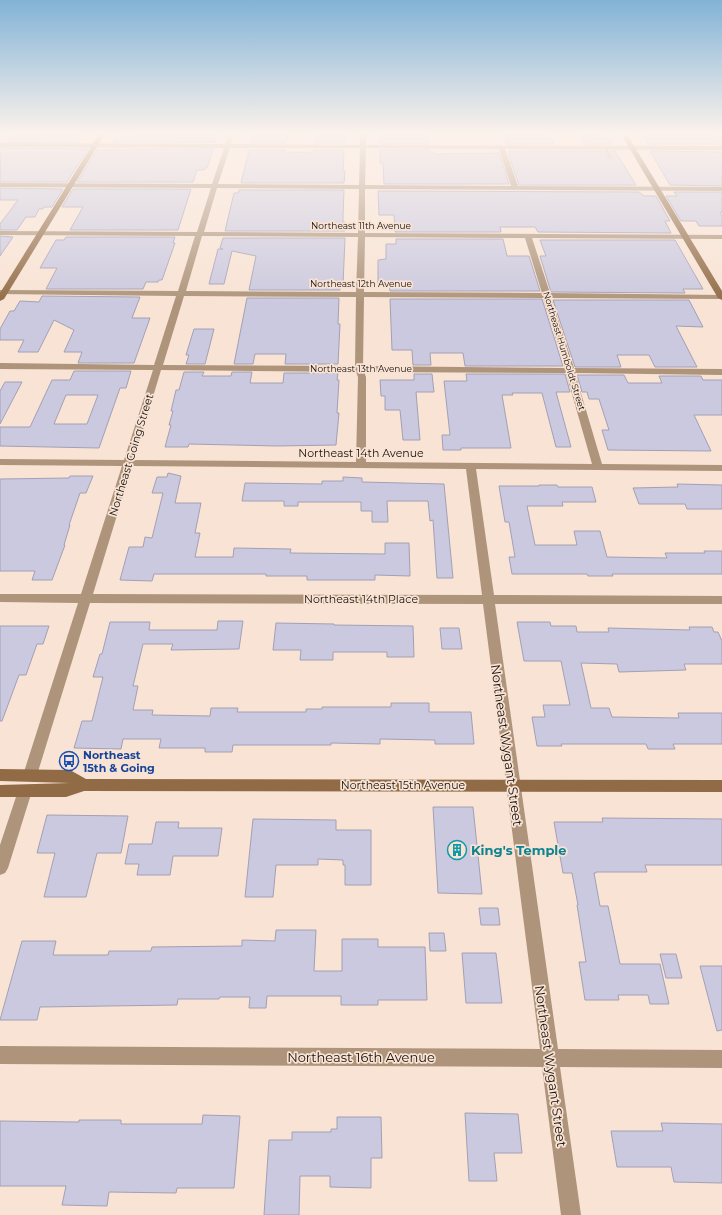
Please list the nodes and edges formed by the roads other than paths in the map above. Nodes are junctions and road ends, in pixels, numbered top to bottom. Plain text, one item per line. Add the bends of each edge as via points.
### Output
1 (66, 191) edge
2 (214, 191) edge
3 (362, 191) edge
4 (658, 191) edge
5 (0, 233) edge
6 (40, 233) junction
7 (200, 234) junction
8 (361, 235) junction
9 (528, 236) junction
10 (686, 237) junction
11 (722, 237) edge
12 (1, 294) edge
13 (181, 294) junction
14 (360, 294) junction
15 (547, 296) junction
16 (722, 297) edge
17 (0, 366) edge
18 (158, 368) junction
19 (359, 369) junction
20 (570, 371) junction
21 (722, 372) edge
22 (0, 462) edge
23 (128, 463) junction
24 (361, 465) junction
25 (471, 466) junction
26 (598, 467) junction
27 (722, 468) edge
28 (0, 598) edge
29 (85, 598) junction
30 (488, 599) junction
31 (722, 600) edge
32 (0, 775) edge
33 (30, 775) junction
34 (84, 785) junction
35 (513, 786) junction
36 (722, 786) edge
37 (0, 791) edge
38 (24, 791) junction
39 (0, 868) edge
40 (0, 1055) edge
41 (549, 1058) junction
42 (722, 1059) edge
43 (571, 1215) edge

1 - 6 street
2 - 7 street, Northeast Going Street
3 - 8 street
4 - 10 street
5 - 6 street, Northeast 11th Avenue
6 - 7 street, Northeast 11th Avenue
6 - 12 street
7 - 8 street, Northeast 11th Avenue
7 - 13 street, Northeast Going Street
8 - 9 street, Northeast 11th Avenue
8 - 14 street
9 - 10 street, Northeast 11th Avenue
9 - 15 street, Northeast Humboldt Street
10 - 11 street, Northeast 11th Avenue
10 - 16 street
12 - 13 street, Northeast 12th Avenue
13 - 14 street, Northeast 12th Avenue
13 - 18 street, Northeast Going Street
14 - 15 street, Northeast 12th Avenue
14 - 19 street
15 - 16 street, Northeast 12th Avenue
15 - 20 street, Northeast Humboldt Street
17 - 18 street, Northeast 13th Avenue
18 - 19 street, Northeast 13th Avenue
18 - 23 street, Northeast Going Street
19 - 20 street, Northeast 13th Avenue
19 - 24 street via 362,377
20 - 21 street, Northeast 13th Avenue
20 - 26 street, Northeast Humboldt Street
22 - 23 street, Northeast 14th Avenue
23 - 24 street, Northeast 14th Avenue
23 - 29 street, Northeast Going Street
24 - 25 street, Northeast 14th Avenue
25 - 26 street, Northeast 14th Avenue
25 - 30 street, Northeast Wygant Street
26 - 27 street, Northeast 14th Avenue
28 - 29 street, Northeast 14th Place
29 - 30 street, Northeast 14th Place
29 - 33 street, Northeast Going Street
30 - 31 street, Northeast 14th Place
30 - 35 street, Northeast Wygant Street
32 - 33 street, Northeast 15th Avenue
33 - 34 street, Northeast 15th Avenue via 70,776
34 - 35 street, Northeast 15th Avenue
34 - 38 street, Northeast 15th Avenue via 66,791
35 - 36 street, Northeast 15th Avenue
35 - 41 street, Northeast Wygant Street
37 - 38 street, Northeast 15th Avenue
38 - 39 street
40 - 41 street, Northeast 16th Avenue
41 - 42 street, Northeast 16th Avenue
41 - 43 street, Northeast Wygant Street

